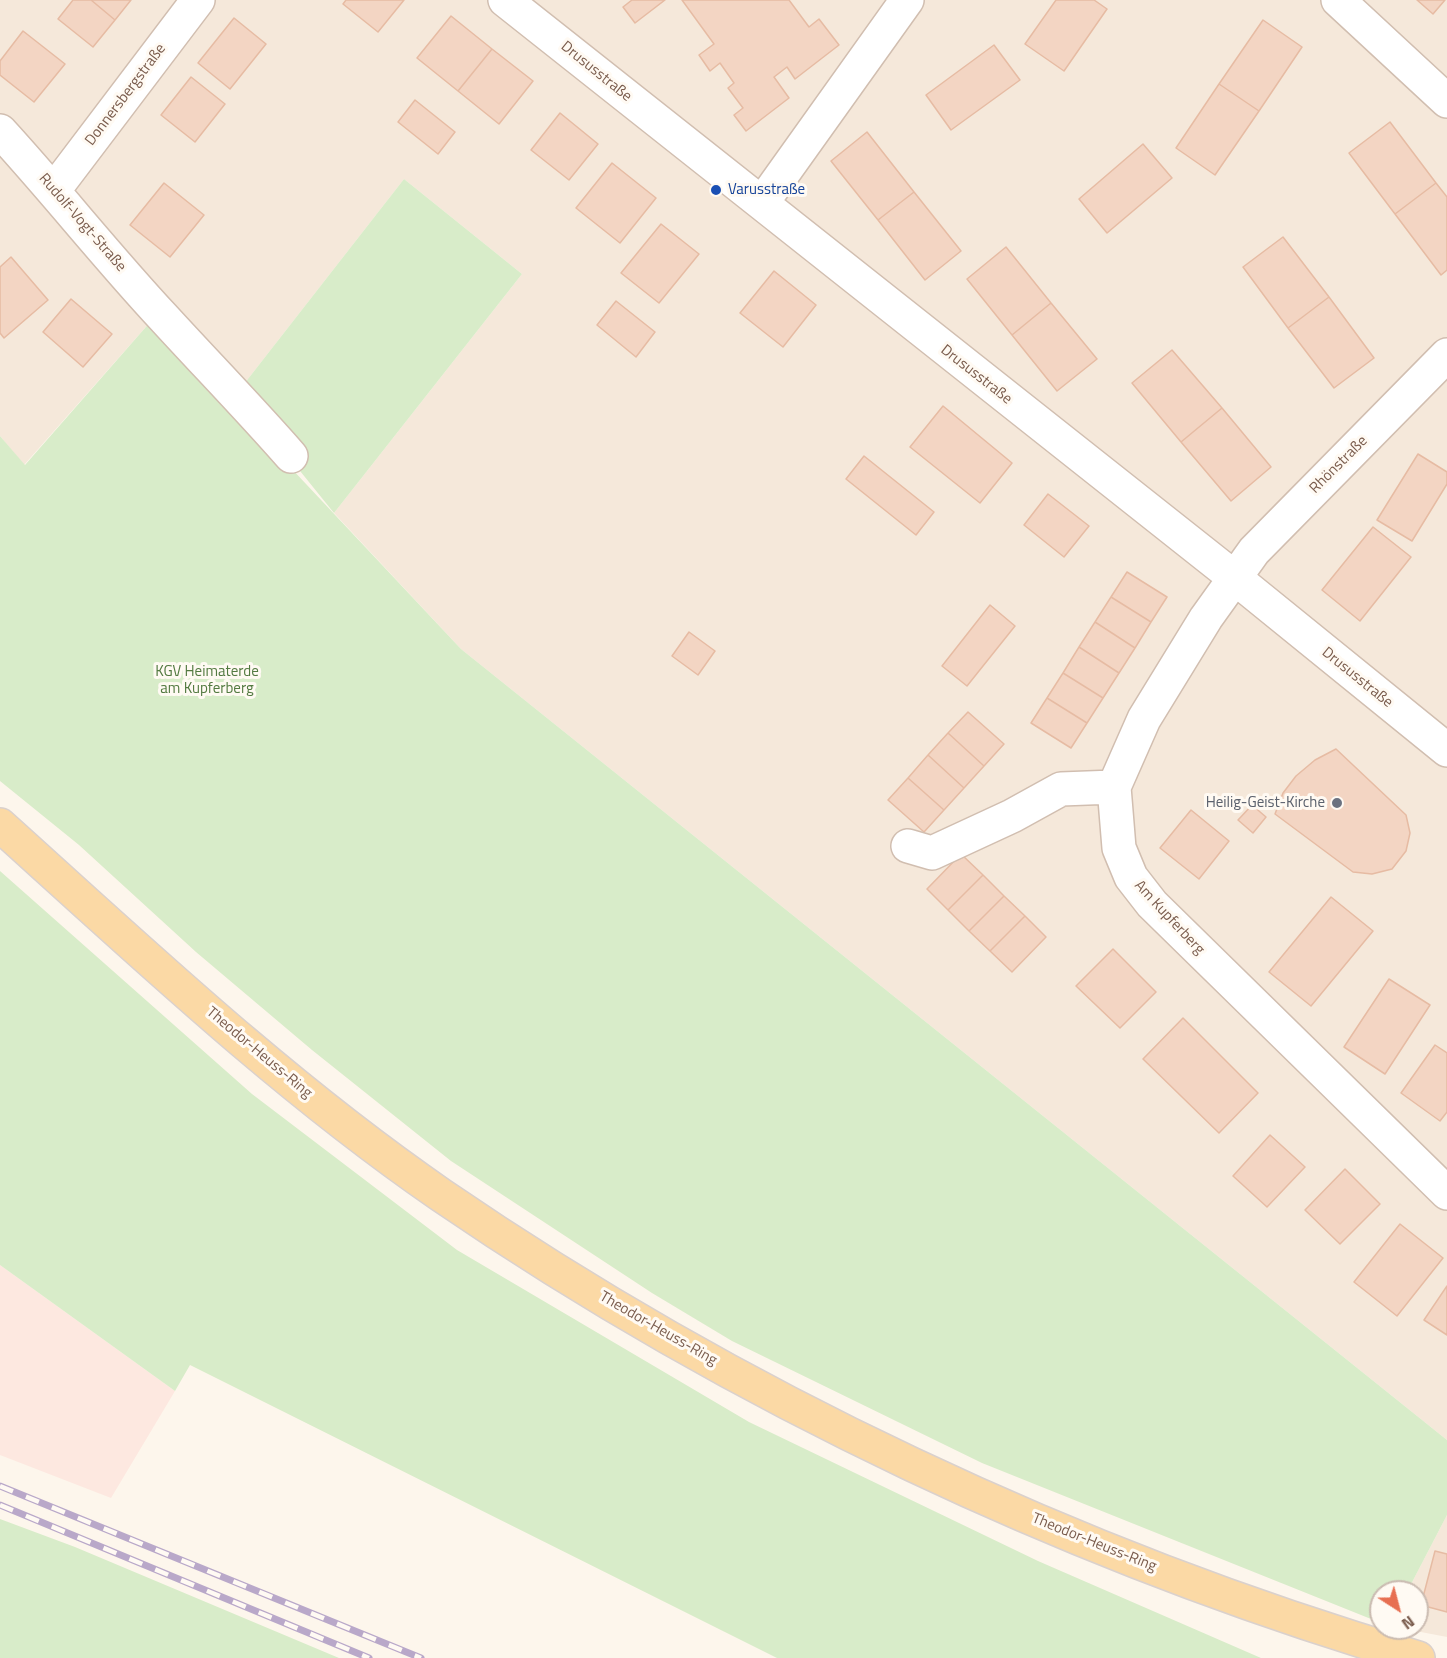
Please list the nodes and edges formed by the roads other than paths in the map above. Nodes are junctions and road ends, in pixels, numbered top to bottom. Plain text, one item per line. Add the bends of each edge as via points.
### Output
1 (198, 0) edge
2 (505, 0) edge
3 (907, 0) edge
4 (1338, 0) edge
5 (1447, 101) edge
6 (0, 131) edge
7 (54, 189) junction
8 (762, 204) junction
9 (1447, 355) edge
10 (291, 456) dead end
11 (1235, 578) junction
12 (1447, 750) edge
13 (1114, 787) junction
14 (0, 825) edge
15 (908, 846) dead end
16 (1447, 1193) edge
17 (1418, 1658) edge

1 - 7 street, Donnersbergstraße
2 - 8 street, Drususstraße
3 - 8 street
4 - 5 street
6 - 7 street, Rudolf-Vogt-Straße
7 - 10 street, Rudolf-Vogt-Straße via 163,317
8 - 11 street, Drususstraße
9 - 11 street, Rhönstraße via 1254,551
11 - 12 street, Drususstraße
11 - 13 street, Am Kupferberg via 1144,719
13 - 15 street via 1061,789 932,853
13 - 16 street, Am Kupferberg via 1119,848 1131,878 1152,904
14 - 17 main road, Theodor-Heuss-Ring via 257,1053 349,1127 440,1194 607,1300 817,1417 932,1474 1210,1590

